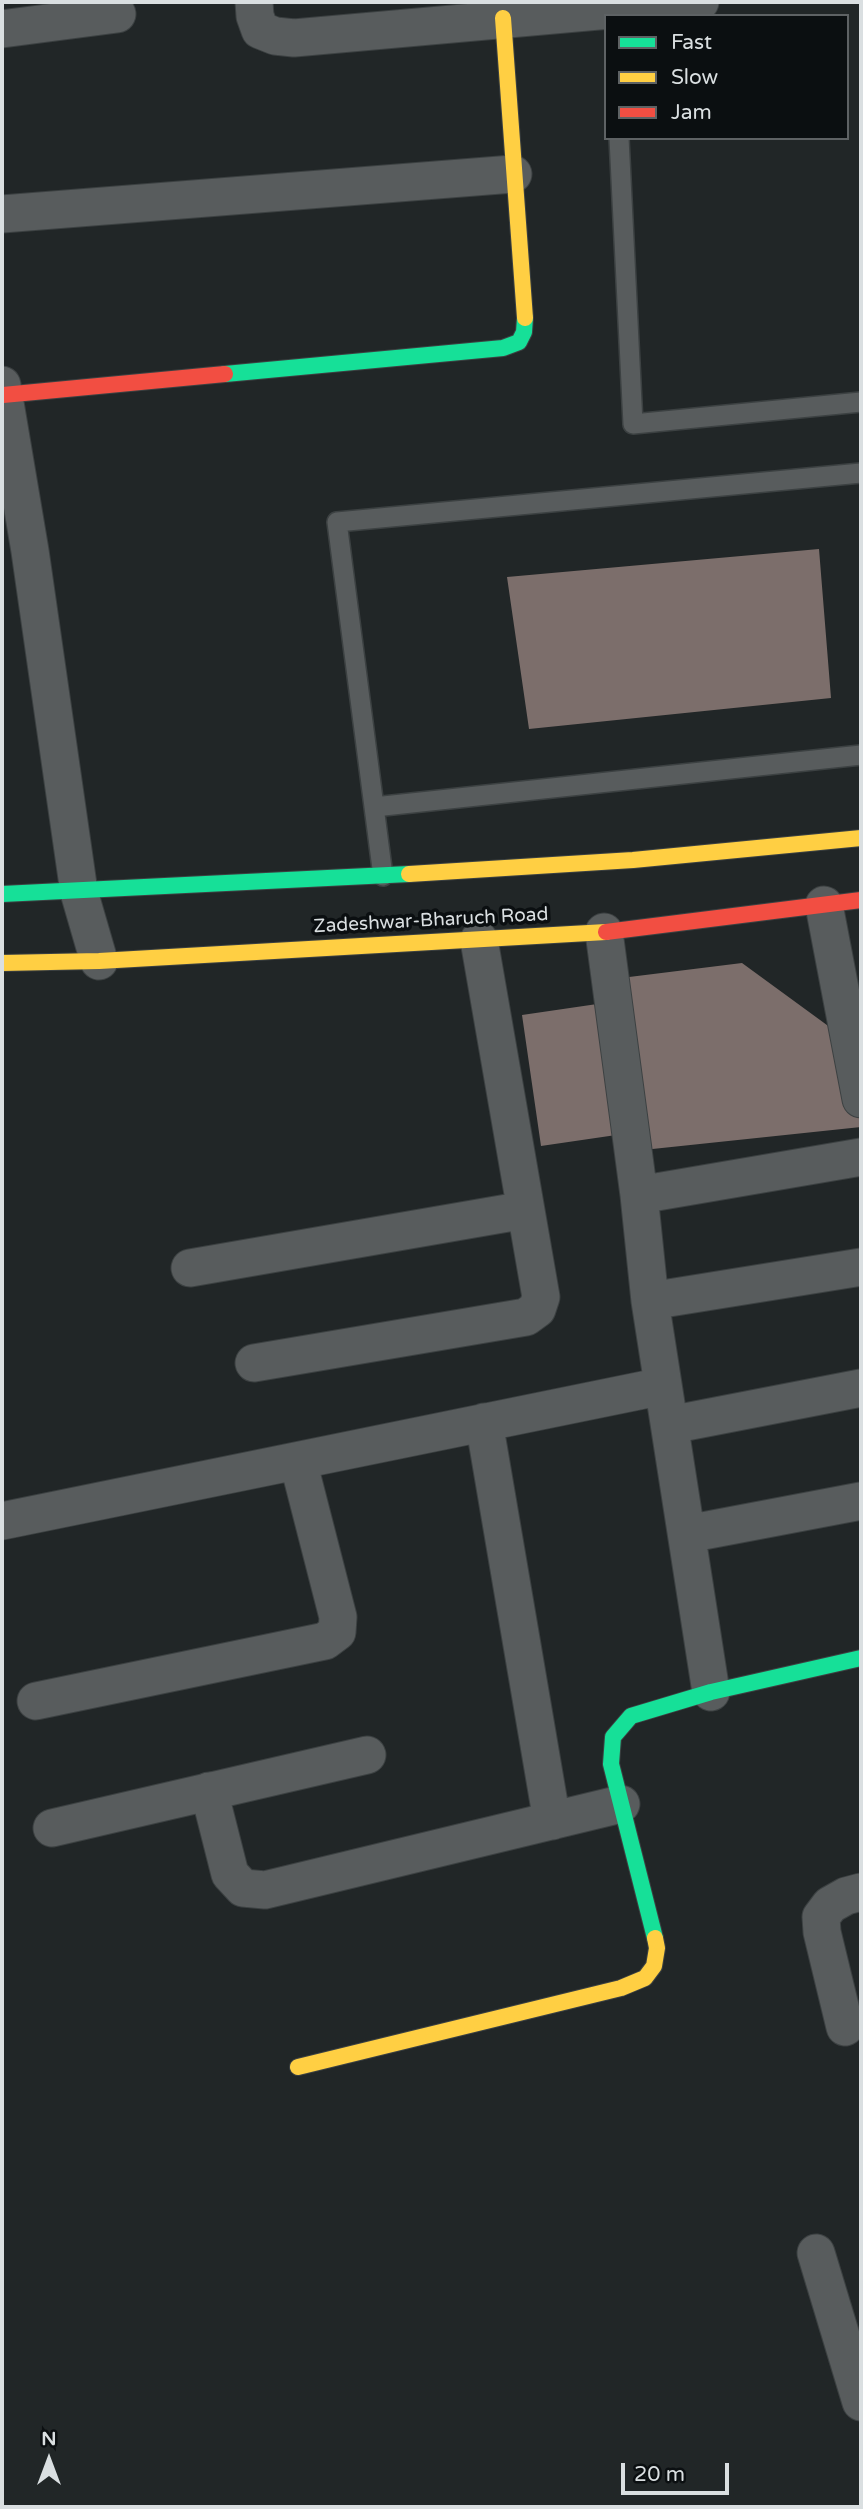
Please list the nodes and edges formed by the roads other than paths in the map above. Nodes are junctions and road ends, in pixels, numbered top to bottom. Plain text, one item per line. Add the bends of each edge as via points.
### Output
1 (254, 2) edge
2 (700, 2) edge
3 (451, 12) edge
4 (117, 14) dead end
5 (503, 18) junction
6 (2, 29) edge
7 (620, 140) edge
8 (513, 174) junction
9 (2, 214) edge
10 (2, 390) edge
11 (861, 402) edge
12 (861, 473) edge
13 (861, 755) edge
14 (374, 807) junction
15 (861, 838) edge
16 (383, 876) junction
17 (79, 892) junction
18 (2, 894) edge
19 (861, 900) edge
20 (824, 905) junction
21 (604, 932) junction
22 (479, 940) junction
23 (99, 961) junction
24 (2, 963) edge
25 (861, 1099) edge
26 (861, 1157) edge
27 (639, 1195) junction
28 (526, 1210) junction
29 (861, 1267) edge
30 (190, 1268) dead end
31 (650, 1301) junction
32 (254, 1363) dead end
33 (663, 1385) junction
34 (861, 1388) edge
35 (484, 1422) junction
36 (670, 1425) junction
37 (298, 1461) junction
38 (861, 1501) edge
39 (2, 1521) edge
40 (687, 1534) junction
41 (861, 1658) edge
42 (712, 1692) junction
43 (36, 1701) dead end
44 (367, 1755) dead end
45 (209, 1791) junction
46 (621, 1804) junction
47 (552, 1821) junction
48 (52, 1828) dead end
49 (861, 1892) edge
50 (845, 2027) dead end
51 (298, 2067) dead end
52 (816, 2253) dead end
53 (861, 2402) edge

1 - 3 street via 260,30 294,38
2 - 5 street
3 - 5 street
4 - 6 street
5 - 8 main road
7 - 11 lane via 633,424
8 - 9 street
8 - 10 main road via 525,317 519,342 503,348
10 - 17 street
12 - 14 lane via 337,522
13 - 14 lane
14 - 16 lane
15 - 16 main road via 634,860
16 - 17 main road
17 - 18 main road
17 - 23 street
19 - 20 main road, Zadeshwar-Bharuch Road
20 - 21 main road, Zadeshwar-Bharuch Road
20 - 25 street
21 - 22 main road, Zadeshwar-Bharuch Road
21 - 27 street
22 - 23 main road, Zadeshwar-Bharuch Road
22 - 28 street
23 - 24 main road, Zadeshwar-Bharuch Road
26 - 27 street
27 - 31 street
28 - 30 street
28 - 32 street via 541,1297 537,1309 526,1317
29 - 31 street
31 - 33 street
33 - 35 street
33 - 36 street
34 - 36 street
35 - 37 street
35 - 47 street
36 - 40 street
37 - 39 street
37 - 43 street via 338,1617 337,1632 325,1641
38 - 40 street
40 - 42 street
41 - 42 main road
42 - 46 main road via 631,1716 612,1737 611,1764
44 - 45 street
45 - 47 street via 230,1874 243,1888 265,1890
45 - 48 street
46 - 47 street
46 - 51 main road via 657,1948 654,1966 645,1978 621,1988
49 - 50 street via 830,1905 821,1917
52 - 53 street

